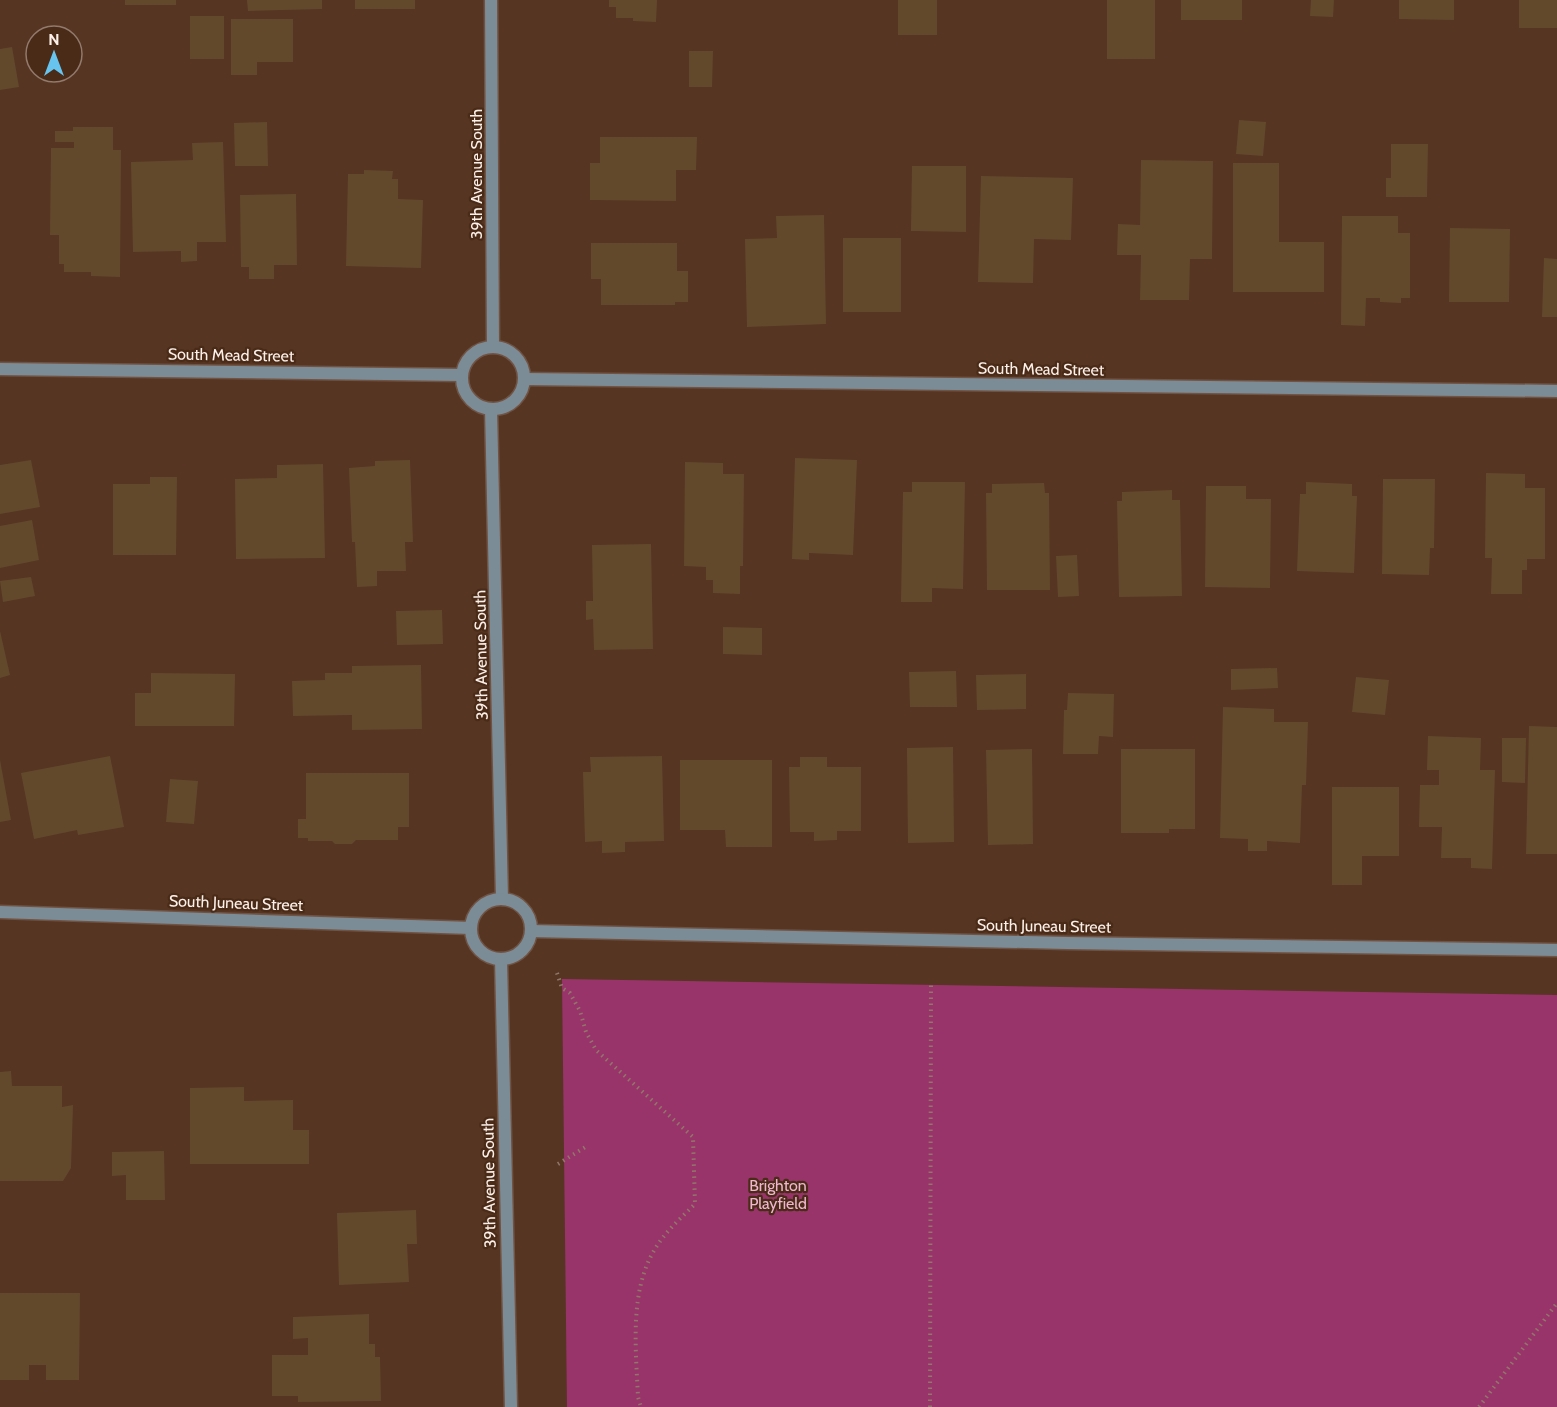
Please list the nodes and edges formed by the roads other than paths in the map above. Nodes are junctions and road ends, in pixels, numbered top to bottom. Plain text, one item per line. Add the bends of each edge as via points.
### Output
1 (491, 0) edge
2 (493, 347) junction
3 (0, 369) edge
4 (461, 375) junction
5 (524, 379) junction
6 (1557, 391) edge
7 (491, 410) junction
8 (502, 900) junction
9 (0, 912) edge
10 (471, 928) junction
11 (531, 931) junction
12 (1557, 950) edge
13 (501, 959) junction
14 (511, 1407) edge

1 - 2 street, 39th Avenue South
2 - 4 street via 470,356
2 - 5 street via 516,356
3 - 4 street, South Mead Street
4 - 7 street via 467,396
5 - 6 street, South Mead Street
5 - 7 street via 521,393 514,401
7 - 8 street, 39th Avenue South
8 - 10 street via 480,907
8 - 11 street via 526,912
9 - 10 street, South Juneau Street
10 - 13 street via 473,943 479,950
11 - 12 street, South Juneau Street
11 - 13 street via 522,950
13 - 14 street, 39th Avenue South

